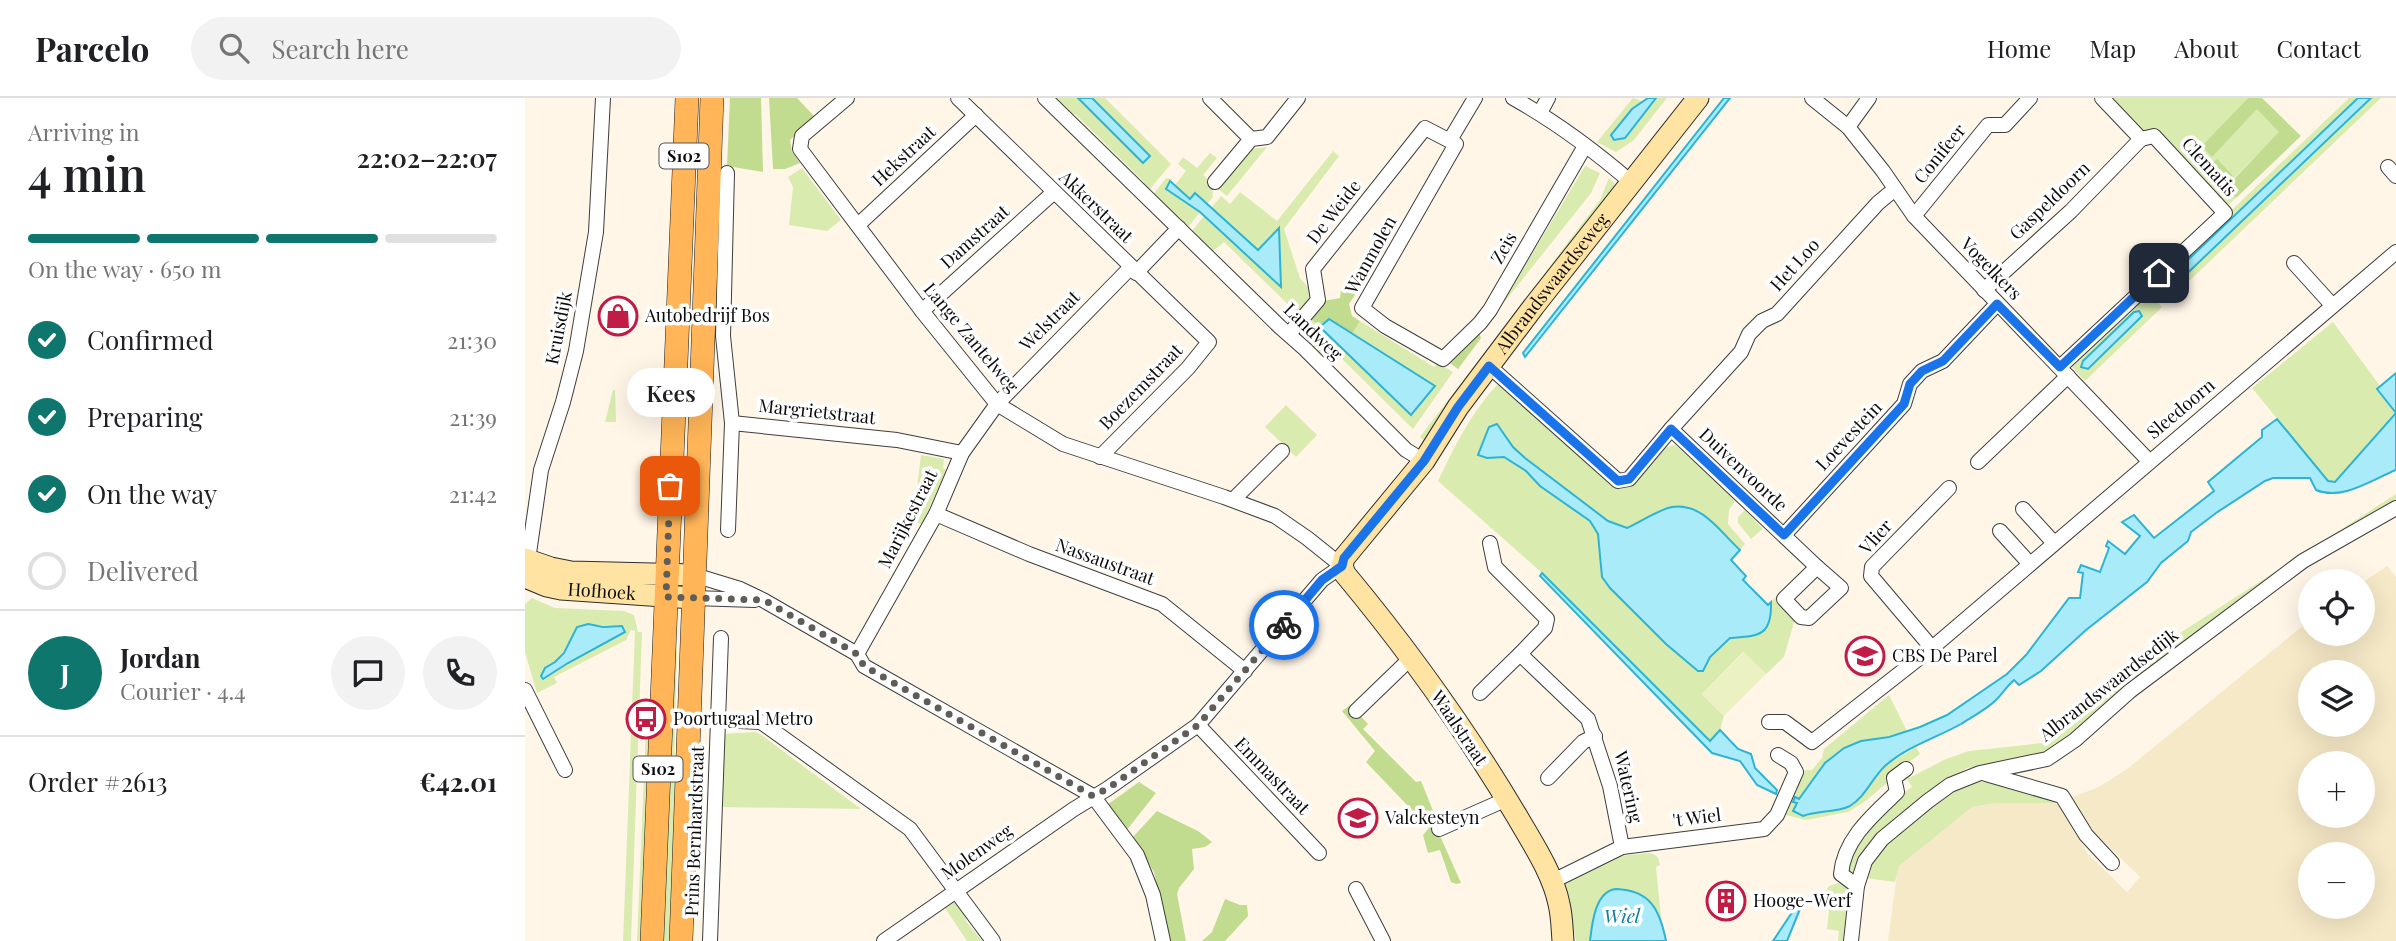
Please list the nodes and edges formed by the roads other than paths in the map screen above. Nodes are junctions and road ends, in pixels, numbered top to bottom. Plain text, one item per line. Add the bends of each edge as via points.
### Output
1 (604, 98) edge
2 (687, 98) edge
3 (712, 98) edge
4 (847, 98) edge
5 (958, 98) edge
6 (1045, 98) edge
7 (1210, 98) edge
8 (1298, 98) edge
9 (1475, 98) edge
10 (1513, 98) edge
11 (1548, 98) edge
12 (1698, 98) edge
13 (1812, 98) edge
14 (1869, 98) edge
15 (2030, 98) edge
16 (2102, 98) edge
17 (1540, 113) junction
18 (975, 116) junction
19 (1848, 127) junction
20 (1251, 139) junction
21 (2141, 139) junction
22 (1450, 140) junction
23 (1585, 146) junction
24 (727, 173) dead end
25 (1215, 182) dead end
26 (1632, 183) junction
27 (1895, 189) junction
28 (1054, 192) junction
29 (1914, 216) junction
30 (858, 225) junction
31 (1179, 228) junction
32 (2396, 252) edge
33 (2294, 262) dead end
34 (1134, 270) junction
35 (1984, 290) junction
36 (1997, 304) junction
37 (2332, 305) junction
38 (922, 311) junction
39 (1289, 334) junction
40 (1209, 342) joint
41 (1443, 359) joint
42 (1489, 366) junction
43 (2064, 372) junction
44 (997, 404) junction
45 (732, 423) junction
46 (1671, 429) junction
47 (1282, 451) dead end
48 (962, 453) junction
49 (1100, 457) junction
50 (1424, 461) junction
51 (2149, 461) junction
52 (1978, 462) dead end
53 (1949, 488) dead end
54 (1233, 500) junction
55 (2396, 508) edge
56 (2023, 509) dead end
57 (936, 514) junction
58 (728, 530) dead end
59 (2000, 531) dead end
60 (1784, 535) junction
61 (1490, 542) dead end
62 (2054, 543) junction
63 (2030, 564) junction
64 (1342, 566) junction
65 (1817, 567) dead end
66 (526, 568) edge
67 (667, 573) junction
68 (694, 586) junction
69 (666, 597) junction
70 (764, 600) junction
71 (720, 638) dead end
72 (1932, 648) junction
73 (857, 654) junction
74 (1520, 654) junction
75 (1412, 656) junction
76 (1245, 671) junction
77 (525, 690) edge
78 (1480, 692) dead end
79 (1356, 711) dead end
80 (718, 720) junction
81 (1769, 722) dead end
82 (1198, 725) junction
83 (1595, 736) junction
84 (1778, 755) dead end
85 (1906, 769) dead end
86 (565, 770) dead end
87 (1980, 773) junction
88 (1548, 778) dead end
89 (1093, 796) junction
90 (1507, 799) junction
91 (1439, 829) dead end
92 (1622, 847) junction
93 (1319, 853) dead end
94 (2112, 863) dead end
95 (1551, 882) junction
96 (1857, 886) junction
97 (1356, 888) dead end
98 (955, 890) junction
99 (652, 941) edge
100 (681, 941) edge
101 (711, 941) edge
102 (884, 941) edge
103 (993, 941) edge
104 (1163, 941) edge
105 (1383, 941) edge
106 (1563, 941) edge
107 (1851, 941) edge

1 - 66 street, Kruisdijk via 594,246 576,351 541,470
2 - 67 main road, S102
3 - 68 main road, S102
4 - 30 street, Lange Zantelweg via 802,136 800,149
5 - 18 street, Akkerstraat
6 - 31 street, Landweg
7 - 20 street
8 - 20 street via 1267,138
9 - 22 street, Wanmolen
10 - 17 street
11 - 17 street
12 - 26 street, Albrandswaardseweg
13 - 19 street, Vogelkers
14 - 19 street
15 - 29 street, Conifeer via 2005,125 1988,125
16 - 21 street, Clematis
17 - 23 street
18 - 28 street, Akkerstraat
18 - 30 street, Hekstraat
19 - 27 street, Vogelkers
20 - 25 street
21 - 35 street, Gaspeldoorn
21 - 43 street, Clematis via 2154,136 2225,213
22 - 39 street, De Weide via 1425,128 1313,269 1318,300
22 - 41 street, Wanmolen via 1456,144 1362,308
23 - 26 street
23 - 41 street, Zeis via 1490,310
24 - 45 street via 723,336
26 - 42 street, Albrandswaardseweg
27 - 29 street, Vogelkers
27 - 46 street, Het Loo via 1777,314 1749,334 1741,352
28 - 34 street, Akkerstraat
28 - 38 street, Damstraat
29 - 35 street, Vogelkers
30 - 38 street, Lange Zantelweg
31 - 34 street
31 - 39 street, Landweg
32 - 37 street, Sleedoorn
33 - 37 street
34 - 40 street, Akkerstraat
34 - 44 street, Welstraat
35 - 36 street, Vogelkers
36 - 43 street, Vogelkers
36 - 60 street, Loevestein via 1943,361 1922,371 1910,384 1899,410
37 - 51 street, Sleedoorn
38 - 44 street, Lange Zantelweg
39 - 50 street, Landweg via 1406,450
40 - 49 street, Boezemstraat
42 - 46 street, Duivenvoorde via 1618,481 1629,479
42 - 50 street, Albrandswaardseweg
43 - 51 street, Vogelkers
43 - 52 street
44 - 48 street, Marijkestraat
44 - 49 street, Lange Zantelweg via 1063,444
45 - 48 street, Margrietstraat via 897,440
45 - 58 street, Margrietstraat
46 - 60 street, Duivenvoorde
47 - 54 street
48 - 57 street, Marijkestraat
49 - 54 street, Lange Zantelweg
50 - 64 street, Albrandswaardseweg
51 - 62 street, Sleedoorn
53 - 72 street, Vlier via 1872,567 1871,576
54 - 64 street, Lange Zantelweg via 1275,516
55 - 87 street, Albrandswaardsedijk via 2303,561 2047,759
56 - 62 street
57 - 73 street, Marijkestraat
57 - 76 street, Nassaustraat via 1162,604
59 - 63 street
60 - 65 street, Duivenvoorde
61 - 74 street via 1495,567 1547,619 1545,628
62 - 63 street, Sleedoorn
63 - 72 street, Sleedoorn
64 - 75 street, Waalstraat
64 - 76 street, Albrandswaardseweg via 1322,580
66 - 67 street, Hofhoek
66 - 69 street, Hofhoek via 547,586 561,589
67 - 68 street, Hofhoek
67 - 69 main road, S102
68 - 69 street, Hofhoek
68 - 70 street, Hofhoek
68 - 70 street via 740,589
68 - 100 main road, S102
69 - 99 main road, S102
70 - 73 street
71 - 80 street, Prins Bernhardstraat
72 - 81 street, Sleedoorn via 1812,742 1785,722
73 - 89 street via 864,666
74 - 78 street
74 - 83 street, Watering via 1588,719
75 - 79 street
75 - 90 street, Waalstraat
76 - 82 street, Albrandswaardseweg
77 - 86 street
80 - 98 street via 761,722 871,800 910,829
80 - 101 street, Prins Bernhardstraat
82 - 89 street, Albrandswaardseweg
82 - 93 street, Emmastraat
83 - 88 street, Watering via 1583,741
83 - 92 street, Watering
84 - 92 street, 't Wiel via 1796,772 1777,816 1764,829
85 - 96 street via 1894,778 1896,792 1864,824 1842,862 1841,874
87 - 94 street via 2062,796 2085,835
87 - 96 street, Albrandswaardsedijk via 1950,785 1882,839 1865,861
89 - 98 street, Molenweg
89 - 104 street via 1136,855 1153,895
90 - 91 street
90 - 95 street, Waalstraat
92 - 95 street, 't Wiel
95 - 106 street, Waalstraat via 1559,903
96 - 107 street, Albrandswaardsedijk
97 - 105 street
98 - 102 street, Molenweg
98 - 103 street

